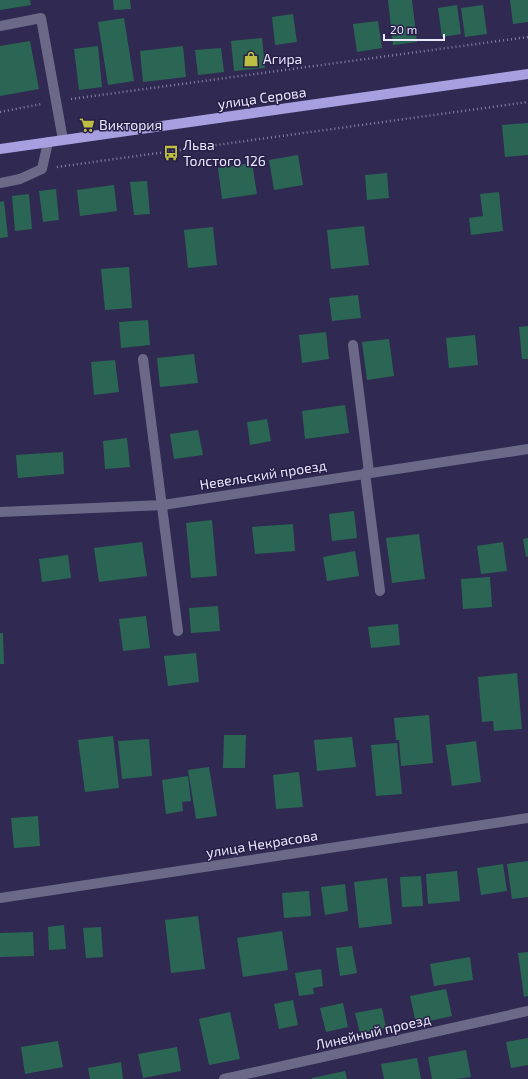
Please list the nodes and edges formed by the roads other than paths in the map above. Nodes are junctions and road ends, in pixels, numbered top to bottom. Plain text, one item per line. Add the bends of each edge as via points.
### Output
1 (0, 26) edge
2 (528, 74) edge
3 (63, 140) junction
4 (48, 142) junction
5 (0, 149) edge
6 (0, 182) edge
7 (353, 345) dead end
8 (143, 359) dead end
9 (528, 449) edge
10 (367, 473) junction
11 (162, 505) junction
12 (0, 512) edge
13 (380, 591) dead end
14 (178, 632) dead end
15 (528, 818) edge
16 (0, 898) edge
17 (528, 1011) edge
18 (224, 1079) edge

1 - 3 street via 41,18
2 - 3 main road, улица Серова
3 - 4 main road, улица Серова
4 - 5 main road, улица Серова
4 - 6 street via 42,169 20,179
7 - 10 street
8 - 11 street
9 - 10 street, Невельский проезд
10 - 11 street, Невельский проезд
10 - 13 street
11 - 12 street, Невельский проезд
11 - 14 street
15 - 16 street, улица Некрасова
17 - 18 street, Линейный проезд

